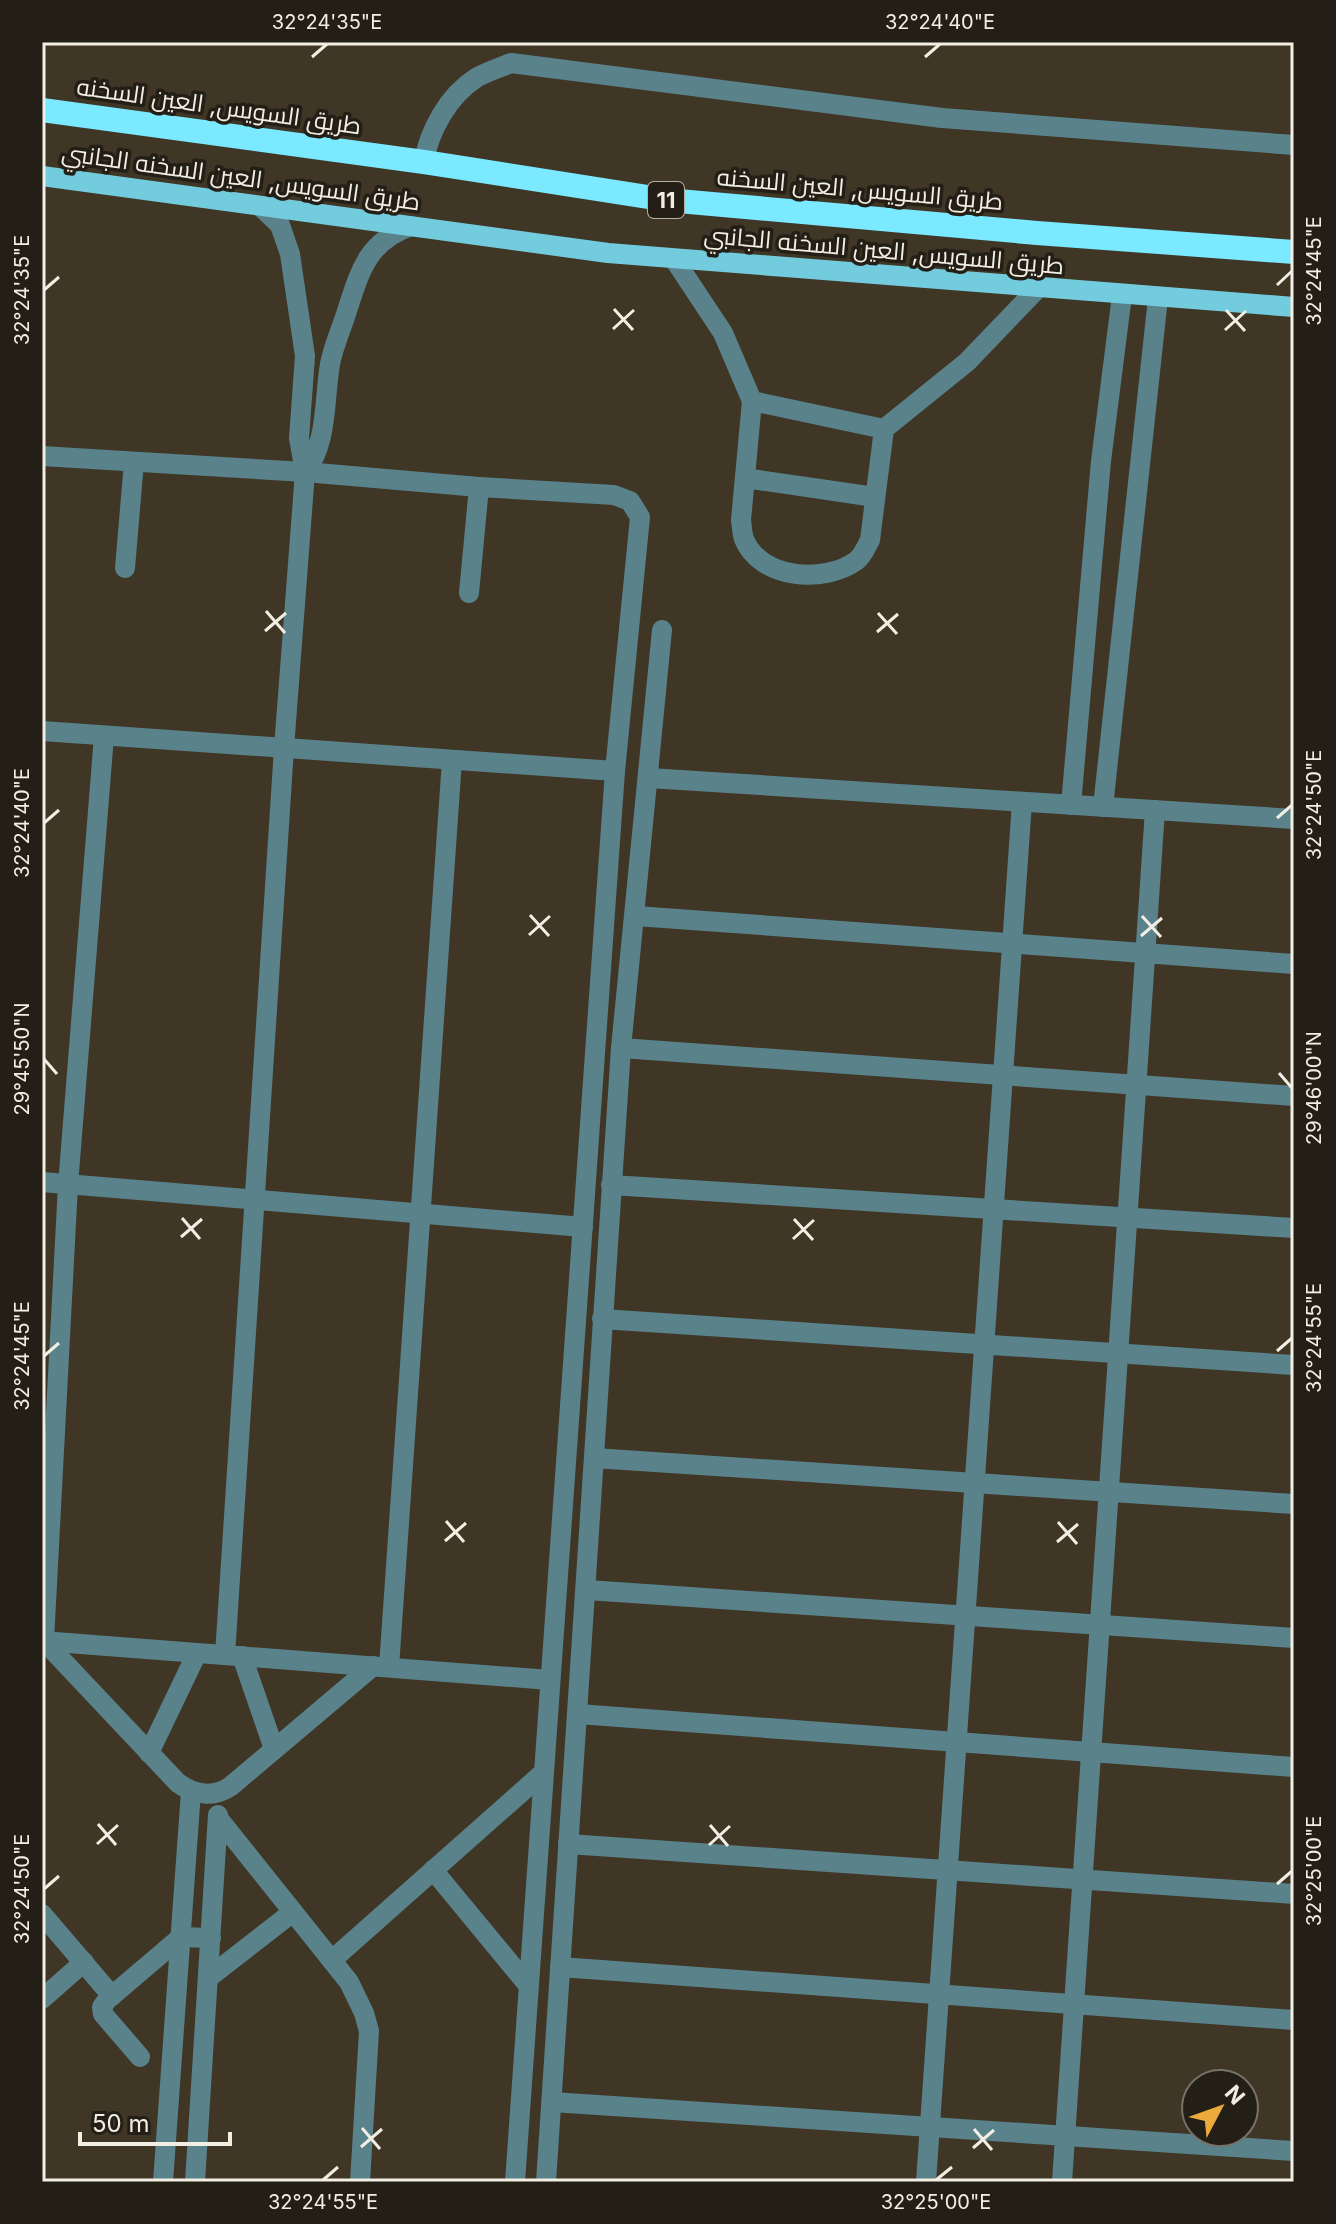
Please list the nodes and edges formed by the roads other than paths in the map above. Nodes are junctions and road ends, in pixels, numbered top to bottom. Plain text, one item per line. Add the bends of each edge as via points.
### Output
1 (42, 110) edge
2 (1294, 145) edge
3 (424, 162) junction
4 (42, 176) edge
5 (260, 206) junction
6 (411, 226) junction
7 (1294, 252) edge
8 (674, 259) junction
9 (1038, 288) junction
10 (1122, 295) junction
11 (1158, 298) junction
12 (1294, 307) edge
13 (302, 340) junction
14 (337, 343) junction
15 (302, 386) junction
16 (327, 387) junction
17 (752, 401) junction
18 (884, 429) junction
19 (1105, 432) junction
20 (1143, 434) junction
21 (42, 456) edge
22 (134, 462) junction
23 (305, 472) junction
24 (745, 478) junction
25 (479, 487) junction
26 (875, 497) junction
27 (1094, 548) junction
28 (1132, 550) junction
29 (125, 568) dead end
30 (469, 593) dead end
31 (662, 630) dead end
32 (42, 731) edge
33 (104, 736) junction
34 (284, 748) junction
35 (452, 760) junction
36 (1075, 765) junction
37 (1107, 767) junction
38 (615, 771) junction
39 (649, 778) junction
40 (1022, 802) junction
41 (1071, 805) junction
42 (1103, 807) junction
43 (1155, 810) junction
44 (1294, 819) edge
45 (636, 916) junction
46 (1012, 943) junction
47 (1145, 953) junction
48 (1294, 964) edge
49 (621, 1048) junction
50 (1003, 1075) junction
51 (1136, 1085) junction
52 (1294, 1096) edge
53 (42, 1182) edge
54 (68, 1185) junction
55 (611, 1185) junction
56 (254, 1199) junction
57 (994, 1209) junction
58 (421, 1213) junction
59 (1127, 1218) junction
60 (583, 1227) junction
61 (1294, 1228) edge
62 (602, 1319) junction
63 (984, 1344) junction
64 (1118, 1353) junction
65 (1294, 1365) edge
66 (594, 1458) junction
67 (975, 1484) junction
68 (1109, 1493) junction
69 (1294, 1504) edge
70 (587, 1590) junction
71 (966, 1616) junction
72 (1099, 1625) junction
73 (1294, 1638) edge
74 (43, 1641) edge
75 (197, 1653) junction
76 (233, 1655) junction
77 (381, 1666) junction
78 (550, 1680) junction
79 (578, 1714) junction
80 (957, 1742) junction
81 (274, 1749) junction
82 (1091, 1752) junction
83 (149, 1753) junction
84 (1294, 1767) edge
85 (543, 1773) junction
86 (191, 1791) junction
87 (220, 1794) junction
88 (218, 1818) junction
89 (568, 1844) junction
90 (433, 1870) junction
91 (948, 1870) junction
92 (1082, 1879) junction
93 (1294, 1894) edge
94 (293, 1912) junction
95 (42, 1914) edge
96 (181, 1937) junction
97 (211, 1938) junction
98 (332, 1960) junction
99 (84, 1962) junction
100 (560, 1967) junction
101 (208, 1978) junction
102 (528, 1985) junction
103 (939, 1995) junction
104 (112, 1996) junction
105 (42, 1999) edge
106 (1074, 2004) junction
107 (1294, 2020) edge
108 (140, 2057) dead end
109 (552, 2102) junction
110 (930, 2127) junction
111 (1065, 2136) junction
112 (1294, 2151) edge
113 (163, 2182) edge
114 (195, 2182) edge
115 (360, 2182) edge
116 (515, 2182) edge
117 (546, 2182) edge
118 (926, 2182) edge
119 (1062, 2182) edge

1 - 3 highway, طريق السويس, العين السخنه / 11
2 - 3 street via 942,118 511,63 476,78 453,97 428,141
3 - 7 highway, طريق السويس, العين السخنه / 11 via 667,200
4 - 5 main road, طريق السويس, العين السخنه الجانبي
5 - 6 main road, طريق السويس, العين السخنه الجانبي
5 - 13 street via 287,239
6 - 8 main road, طريق السويس, العين السخنه الجانبي
6 - 14 street via 388,236 367,257
8 - 9 main road, طريق السويس, العين السخنه الجانبي
8 - 17 street via 723,333
9 - 10 main road, طريق السويس, العين السخنه الجانبي
9 - 18 street via 967,362
10 - 11 main road, طريق السويس, العين السخنه الجانبي
10 - 19 street
11 - 12 main road, طريق السويس, العين السخنه الجانبي
11 - 20 street
13 - 14 street
13 - 15 street
14 - 16 street
15 - 16 street
15 - 23 street via 299,438
16 - 23 street via 319,447
17 - 18 street
17 - 24 street
18 - 26 street
19 - 20 street
19 - 27 street
20 - 28 street
21 - 22 street
22 - 23 street
22 - 29 street
23 - 25 street
23 - 34 street
24 - 26 street
24 - 26 street via 741,520 752,551 768,566 810,576 856,562 864,553
25 - 30 street
25 - 38 street via 614,495 638,511
27 - 28 street
27 - 36 street
28 - 37 street
31 - 39 street
32 - 33 street
33 - 34 street
33 - 54 street
34 - 35 street
34 - 56 street
35 - 38 street
35 - 58 street
36 - 37 street
36 - 41 street
37 - 42 street
38 - 60 street
39 - 40 street
39 - 45 street
40 - 41 street
40 - 46 street
41 - 42 street
42 - 43 street
43 - 44 street
43 - 47 street
45 - 46 street
45 - 49 street
46 - 47 street
46 - 50 street
47 - 48 street
47 - 51 street
49 - 50 street
49 - 55 street
50 - 51 street
50 - 57 street
51 - 52 street
51 - 59 street
53 - 54 street
54 - 56 street
54 - 74 street
55 - 57 street
55 - 62 street
56 - 58 street
56 - 76 street
57 - 59 street
57 - 63 street
58 - 60 street
58 - 77 street
59 - 61 street
59 - 64 street
60 - 78 street
62 - 63 street
62 - 66 street
63 - 64 street
63 - 67 street
64 - 65 street
64 - 68 street
66 - 67 street
66 - 70 street
67 - 68 street
67 - 71 street
68 - 69 street
68 - 72 street
70 - 71 street
70 - 79 street
71 - 72 street
71 - 80 street
72 - 73 street
72 - 82 street
74 - 75 street
74 - 83 street
75 - 76 street
75 - 83 street
76 - 77 street
76 - 81 street
77 - 78 street
77 - 81 street
78 - 85 street
79 - 80 street
79 - 89 street
80 - 82 street
80 - 91 street
81 - 87 street
82 - 84 street
82 - 92 street
83 - 86 street
85 - 90 street
85 - 102 street
86 - 87 street
86 - 96 street
87 - 88 street
88 - 94 street
88 - 97 street
89 - 91 street
89 - 100 street
90 - 98 street
90 - 102 street
91 - 92 street
91 - 103 street
92 - 93 street
92 - 106 street
94 - 98 street
94 - 101 street
95 - 99 street
96 - 97 street
96 - 104 street
96 - 113 street
97 - 101 street
98 - 115 street via 357,1995 369,2031
99 - 104 street
99 - 105 street
100 - 103 street
100 - 109 street
101 - 114 street
102 - 116 street
103 - 106 street
103 - 110 street
104 - 108 street via 102,2007 103,2014
106 - 107 street
106 - 111 street
109 - 110 street
109 - 117 street
110 - 111 street
110 - 118 street
111 - 112 street
111 - 119 street

